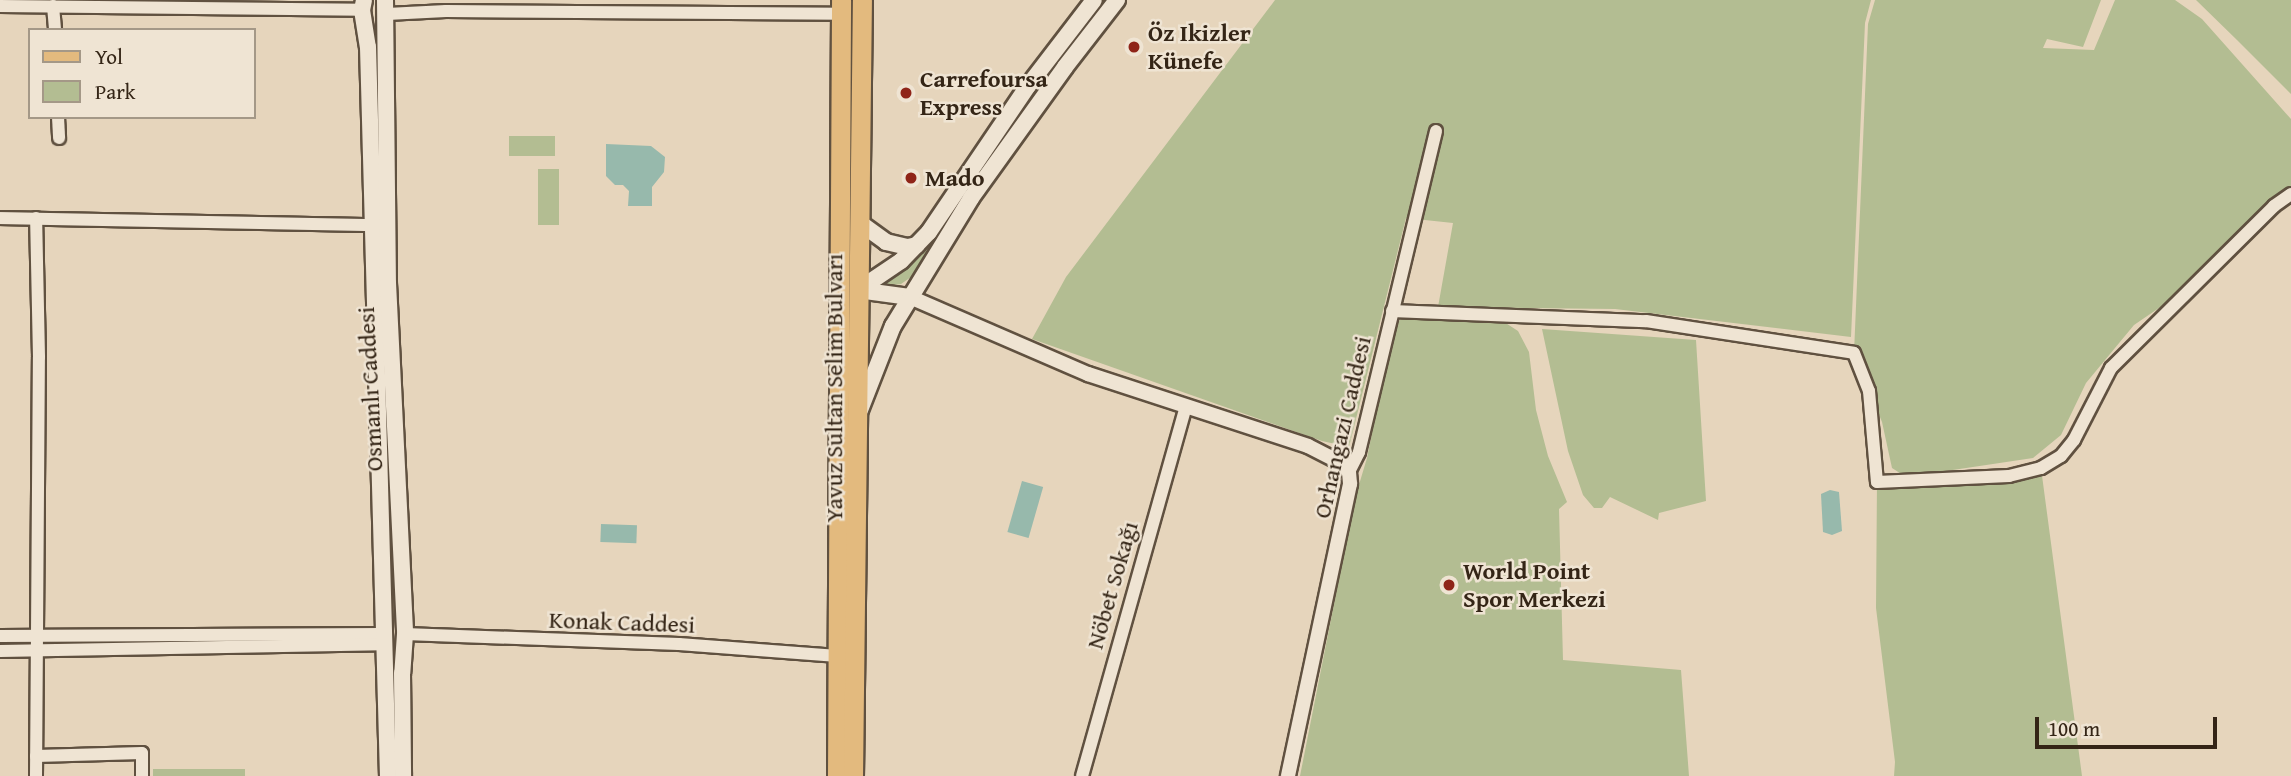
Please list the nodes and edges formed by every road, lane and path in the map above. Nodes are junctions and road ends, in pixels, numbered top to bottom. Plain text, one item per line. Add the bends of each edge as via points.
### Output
1 (1094, 0) edge
2 (1117, 0) edge
3 (862, 3) edge
4 (212, 4) edge
5 (0, 6) edge
6 (53, 6) junction
7 (364, 7) edge
8 (841, 7) edge
9 (385, 8) edge
10 (55, 28) edge
11 (58, 119) edge
12 (1436, 131) dead end
13 (59, 138) dead end
14 (2291, 194) edge
15 (0, 218) edge
16 (36, 218) junction
17 (860, 223) junction
18 (372, 225) junction
19 (917, 245) junction
20 (850, 290) junction
21 (910, 297) junction
22 (1392, 311) junction
23 (1186, 407) junction
24 (858, 415) junction
25 (1349, 472) junction
26 (36, 634) junction
27 (405, 635) junction
28 (0, 636) edge
29 (382, 639) junction
30 (0, 651) edge
31 (36, 653) junction
32 (838, 656) junction
33 (36, 756) junction
34 (36, 776) edge
35 (142, 776) edge
36 (388, 776) edge
37 (403, 776) edge
38 (837, 776) edge
39 (853, 776) edge
40 (1082, 776) edge
41 (1288, 776) edge

1 - 19 main road
2 - 21 main road via 1017,132
3 - 8 main road via 858,16
3 - 17 main road, Yavuz Sultan Selim Bulvarı
4 - 6 street
4 - 7 street
5 - 6 street
6 - 10 street
7 - 9 main road via 372,25
7 - 18 main road, Osmanlı Caddesi
8 - 9 street
8 - 20 main road, Yavuz Sultan Selim Bulvarı
9 - 27 main road, Osmanlı Caddesi via 388,283
11 - 13 street
12 - 22 street, Orhangazi Caddesi
14 - 22 street via 2110,368 2074,440 2061,456 2041,468 2009,476 1877,482 1869,391 1854,352 1646,321
15 - 16 street
16 - 18 street
16 - 26 street
17 - 19 main road via 886,242
17 - 20 main road, Yavuz Sultan Selim Bulvarı
18 - 29 main road, Osmanlı Caddesi
19 - 20 main road via 889,270
20 - 21 main road
20 - 24 main road, Yavuz Sultan Selim Bulvarı
20 - 32 main road, Yavuz Sultan Selim Bulvarı
21 - 23 street via 1088,374
21 - 24 main road via 883,347
22 - 25 street, Orhangazi Caddesi via 1359,452
23 - 25 street via 1308,446 1333,456
23 - 40 street, Nöbet Sokağı
24 - 39 main road, Yavuz Sultan Selim Bulvarı
25 - 41 street, Orhangazi Caddesi via 1346,505
26 - 28 street
26 - 29 street
26 - 31 street
27 - 29 main road via 393,649
27 - 29 main road via 391,623
27 - 32 street, Konak Caddesi via 679,644
27 - 37 main road, Osmanlı Caddesi
29 - 31 street
29 - 36 main road, Osmanlı Caddesi
30 - 31 street
31 - 33 street
32 - 38 main road, Yavuz Sultan Selim Bulvarı
33 - 34 street
33 - 35 street via 142,753

